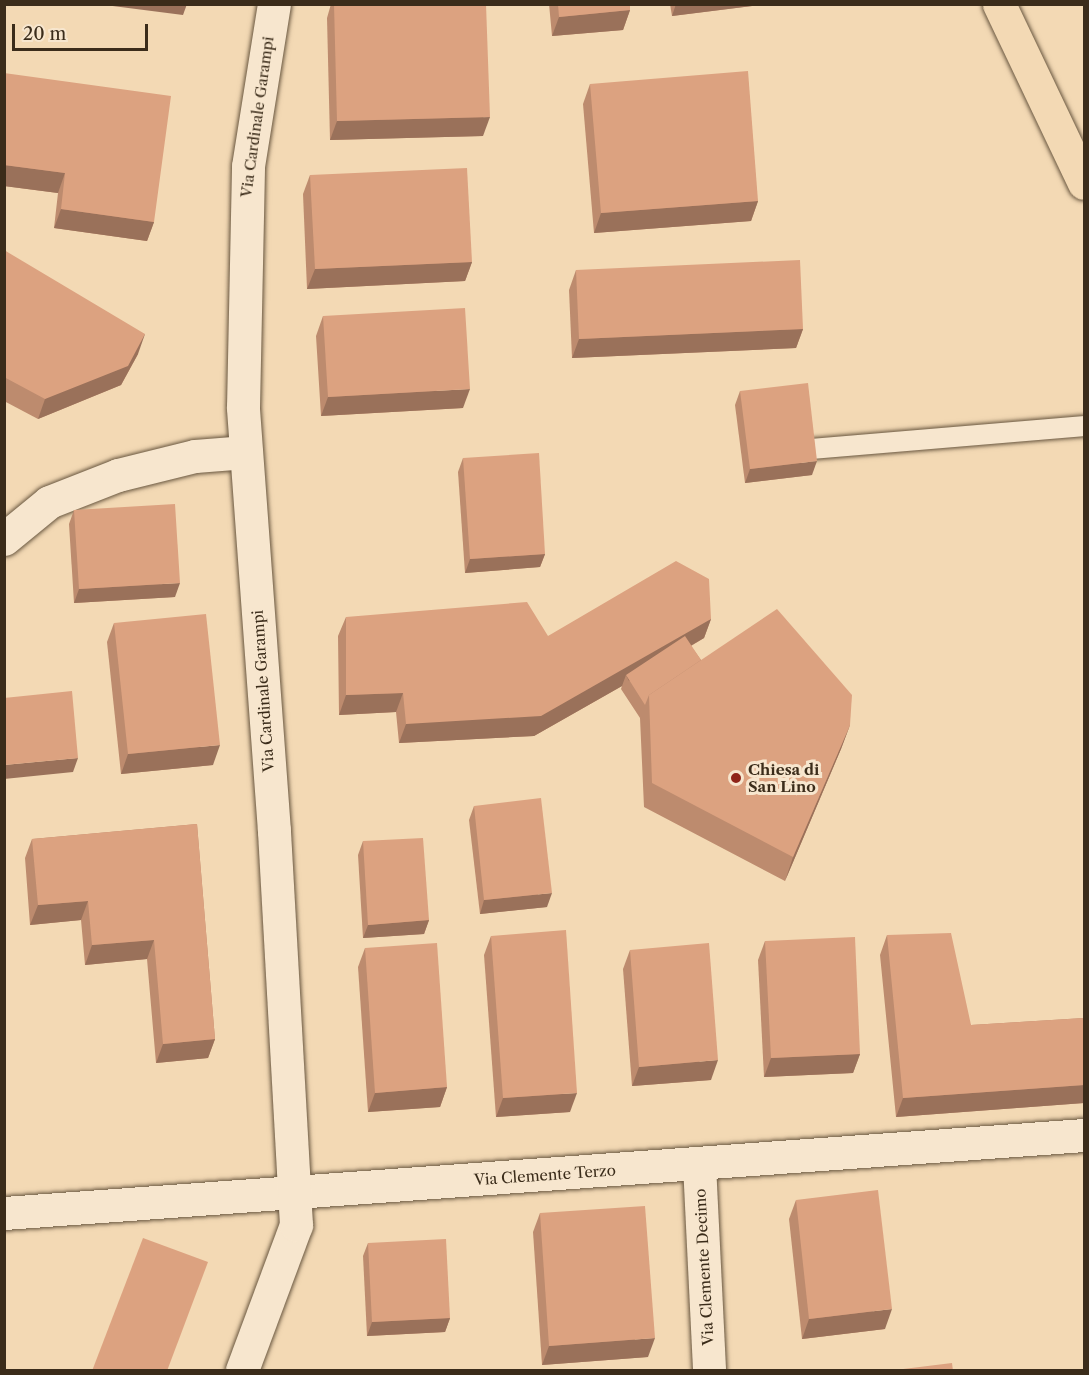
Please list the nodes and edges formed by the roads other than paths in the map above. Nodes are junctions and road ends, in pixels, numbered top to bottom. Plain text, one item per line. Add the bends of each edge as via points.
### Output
1 (274, 4) edge
2 (999, 4) edge
3 (1077, 149) edge
4 (1084, 183) edge
5 (1084, 426) edge
6 (812, 449) edge
7 (246, 452) junction
8 (4, 539) edge
9 (1084, 1135) edge
10 (699, 1164) junction
11 (296, 1191) junction
12 (4, 1213) edge
13 (242, 1371) edge
14 (709, 1371) edge

1 - 7 street, Via Cardinale Garampi via 256,111 245,212
2 - 3 main road
3 - 4 main road
5 - 6 lane
7 - 8 street via 195,456 118,475 49,502
7 - 11 street, Via Cardinale Garampi
9 - 10 street, Via Clemente Terzo
10 - 11 street, Via Clemente Terzo
10 - 14 street, Via Clemente Decimo
11 - 12 street, Via Clemente Terzo
11 - 13 street, Via Cardinale Garampi via 296,1225

